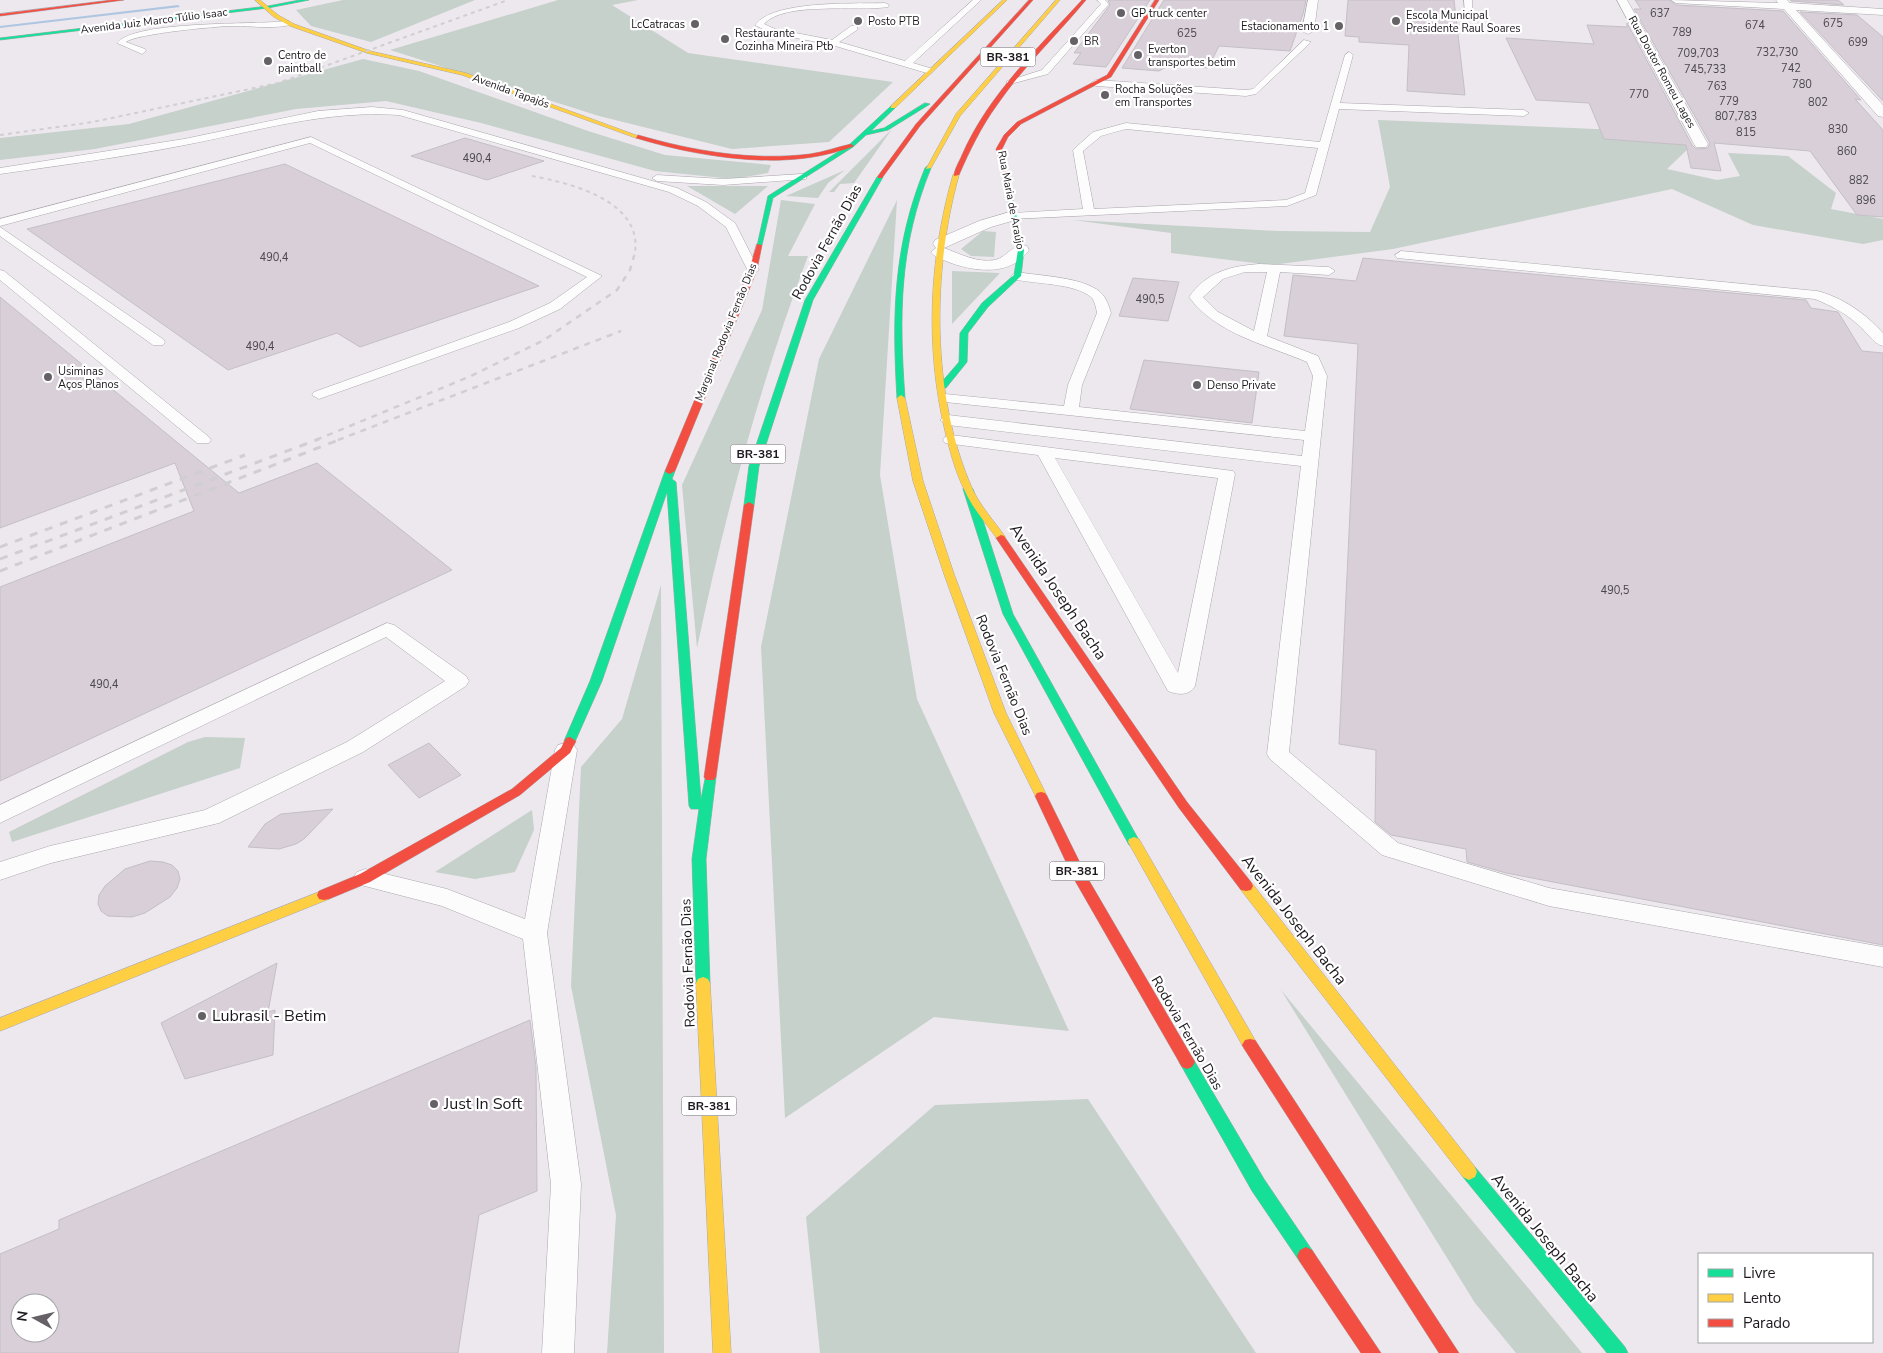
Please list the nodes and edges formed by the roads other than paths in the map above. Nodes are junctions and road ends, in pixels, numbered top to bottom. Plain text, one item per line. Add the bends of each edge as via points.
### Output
1 (122, 0) edge
2 (227, 0) edge
3 (257, 0) edge
4 (307, 0) edge
5 (977, 0) edge
6 (1005, 0) edge
7 (1031, 0) edge
8 (1058, 0) edge
9 (1084, 0) edge
10 (1101, 0) edge
11 (1157, 0) edge
12 (1313, 0) edge
13 (1468, 0) edge
14 (1622, 0) edge
15 (1676, 0) edge
16 (888, 2) edge
17 (1783, 3) edge
18 (268, 7) junction
19 (1470, 11) dead end
20 (1883, 12) edge
21 (0, 15) edge
22 (872, 15) dead end
23 (288, 23) junction
24 (133, 24) junction
25 (854, 28) dead end
26 (1308, 37) joint
27 (0, 40) edge
28 (833, 43) junction
29 (142, 51) dead end
30 (1349, 55) dead end
31 (908, 63) junction
32 (930, 71) junction
33 (1010, 83) junction
34 (1096, 83) junction
35 (944, 95) junction
36 (1336, 106) junction
37 (1880, 107) edge
38 (1524, 113) dead end
39 (863, 134) junction
40 (1701, 144) dead end
41 (851, 146) junction
42 (1324, 146) junction
43 (773, 158) junction
44 (0, 171) edge
45 (813, 172) junction
46 (623, 175) junction
47 (802, 177) junction
48 (1089, 212) junction
49 (1012, 216) junction
50 (0, 223) edge
51 (0, 231) edge
52 (940, 248) junction
53 (1021, 250) junction
54 (1400, 255) dead end
55 (1274, 269) junction
56 (753, 270) junction
57 (1329, 271) dead end
58 (0, 274) edge
59 (1017, 276) junction
60 (1260, 336) junction
61 (158, 342) dead end
62 (1883, 342) edge
63 (944, 392) junction
64 (319, 395) dead end
65 (1071, 410) junction
66 (948, 420) junction
67 (1312, 436) junction
68 (203, 440) dead end
69 (951, 440) junction
70 (1044, 452) junction
71 (1309, 462) junction
72 (670, 471) junction
73 (968, 489) junction
74 (566, 750) junction
75 (0, 815) edge
76 (700, 859) junction
77 (0, 871) edge
78 (365, 878) junction
79 (535, 933) junction
80 (1883, 957) edge
81 (0, 1025) edge
82 (558, 1353) edge
83 (722, 1353) edge
84 (1372, 1353) edge
85 (1450, 1353) edge
86 (1619, 1353) edge

1 - 21 main road, Avenida Juiz Marco Túlio Isaac
2 - 24 main road
3 - 18 main road, Avenida Tapajós
4 - 18 main road, Avenida Juiz Marco Túlio Isaac
5 - 31 lane
6 - 32 main road, Marginal Rodovia Fernão Dias / BR-381
7 - 35 main road, Rodovia Fernão Dias / BR-381
8 - 84 main road, Rodovia Fernão Dias / BR-381 via 958,115 923,179 913,212 898,279 896,339 901,401 916,471 949,574 1000,713 1081,879 1258,1185
9 - 33 main road, BR-381
10 - 33 lane via 1105,4 1045,72
11 - 34 main road, Rua Maria de Araújo via 1109,76
12 - 26 street
13 - 19 lane
14 - 40 street, Rua Doutor Romeu Lages
15 - 17 street
16 - 22 lane
16 - 28 lane via 788,9 775,13 759,25 772,31
17 - 20 street
17 - 37 street
18 - 23 main road, Avenida Tapajós
18 - 24 main road, Avenida Juiz Marco Túlio Isaac
23 - 29 lane via 265,26 232,24 150,33 126,38 121,43
23 - 43 main road, Avenida Tapajós via 369,52 464,74 644,139 695,150
24 - 27 main road, Avenida Juiz Marco Túlio Isaac
25 - 28 lane
26 - 34 lane via 1256,91
28 - 31 lane
30 - 36 lane
31 - 32 lane
32 - 39 main road, Marginal Rodovia Fernão Dias / BR-381
33 - 52 main road, BR-381 via 984,115 952,180
34 - 49 main road, Rua Maria de Araújo via 1019,123 1006,136 999,149
35 - 39 main road, BR-381 via 886,129
35 - 76 main road, Rodovia Fernão Dias / BR-381 via 878,180 809,300 773,406 754,466
36 - 38 lane
36 - 42 lane
39 - 41 main road, Marginal Rodovia Fernão Dias / BR-381
41 - 43 main road, Avenida Tapajós via 808,156
41 - 45 main road, Marginal Rodovia Fernão Dias / BR-381
42 - 48 lane via 1310,195 1288,203
42 - 48 lane via 1126,126 1097,134 1078,150
43 - 45 main road, Avenida Tapajós
44 - 46 lane via 185,142 313,112 377,109 426,119
45 - 47 main road, Marginal Rodovia Fernão Dias / BR-381
46 - 47 lane via 723,182
46 - 56 lane via 673,190 716,214 731,225
47 - 56 main road, Marginal Rodovia Fernão Dias / BR-381 via 770,197
48 - 49 lane
49 - 52 street via 985,224
49 - 53 main road, Rua Maria de Araújo
50 - 64 lane via 311,140 596,276 555,306 514,325
51 - 61 lane
52 - 53 street via 963,262 987,265 1005,262
52 - 63 main road, BR-381 via 936,331
53 - 59 main road, Rua Maria de Araújo
54 - 62 lane via 1818,295 1839,304 1875,331
55 - 57 lane
55 - 60 lane
55 - 60 lane via 1224,273 1205,285 1196,296 1213,316
56 - 72 main road, Marginal Rodovia Fernão Dias / BR-381
58 - 68 lane
59 - 63 main road via 985,305 964,333 962,362
59 - 65 lane via 1079,288 1095,294 1101,302 1104,313 1075,385
60 - 67 lane via 1313,359 1320,376
63 - 65 lane
63 - 66 main road, BR-381
65 - 67 lane
66 - 69 main road, BR-381
66 - 71 lane
67 - 71 lane
69 - 70 lane
69 - 73 main road, BR-381
70 - 70 lane via 1227,474 1185,686 1175,686
71 - 80 lane via 1278,754 1390,849 1549,897
72 - 74 main road, Marginal Rodovia Fernão Dias via 596,681
72 - 76 main road, BR-381
73 - 85 main road, BR-381 via 1008,614 1104,790 1248,1041
73 - 86 main road, Avenida Joseph Bacha via 1183,805 1466,1168
74 - 78 main road via 516,792
74 - 79 lane
75 - 77 lane via 387,629 459,681 354,747 211,817 50,855
76 - 83 main road, Rodovia Fernão Dias / BR-381 via 706,1053
78 - 79 lane via 447,898
78 - 81 main road
79 - 82 lane via 566,1184

